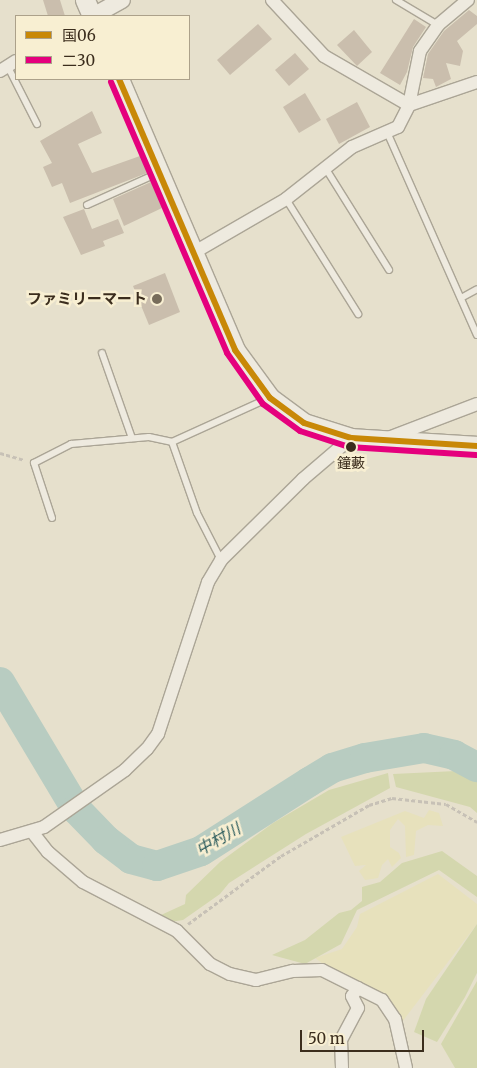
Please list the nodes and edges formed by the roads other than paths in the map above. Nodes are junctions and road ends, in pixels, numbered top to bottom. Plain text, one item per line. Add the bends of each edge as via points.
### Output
1 (85, 0) edge
2 (122, 0) edge
3 (272, 0) edge
4 (396, 0) edge
5 (468, 0) edge
6 (92, 15) edge
7 (95, 15) edge
8 (438, 24) junction
9 (8, 66) edge
10 (119, 80) edge
11 (477, 82) edge
12 (409, 105) junction
13 (37, 124) dead end
14 (387, 132) junction
15 (326, 169) junction
16 (159, 172) junction
17 (286, 199) junction
18 (87, 205) dead end
19 (193, 253) junction
20 (389, 270) dead end
21 (477, 289) edge
22 (461, 298) junction
23 (358, 314) dead end
24 (477, 335) edge
25 (102, 353) dead end
26 (270, 398) junction
27 (477, 404) edge
28 (132, 438) junction
29 (351, 438) junction
30 (384, 440) junction
31 (172, 442) junction
32 (477, 446) edge
33 (52, 518) dead end
34 (221, 560) junction
35 (33, 833) junction
36 (0, 840) edge
37 (358, 988) junction
38 (342, 1068) edge
39 (406, 1068) edge

1 - 6 main road
2 - 7 street
3 - 12 street via 324,56
4 - 8 lane
5 - 8 street
8 - 12 street via 420,51
9 - 13 lane
10 - 16 main road
11 - 12 street
12 - 14 street via 398,127
14 - 15 street via 352,147
14 - 22 lane
15 - 17 street
15 - 20 lane
16 - 18 lane
16 - 19 main road
17 - 19 street
17 - 23 lane
19 - 26 main road via 235,350
21 - 22 lane
22 - 24 lane
25 - 28 lane
26 - 29 main road via 304,423
26 - 31 lane
27 - 30 street
28 - 31 lane via 149,437
28 - 33 lane via 71,444 34,462
29 - 30 main road
29 - 34 street via 302,479
30 - 32 main road
31 - 34 lane via 197,513
34 - 35 street via 195,616 158,734 137,760
35 - 36 street
35 - 37 street via 48,852 82,882 177,932 210,964 230,974 256,980 292,971 322,970
37 - 38 street via 352,996 358,1008 341,1040
37 - 39 street via 382,1000 395,1019

